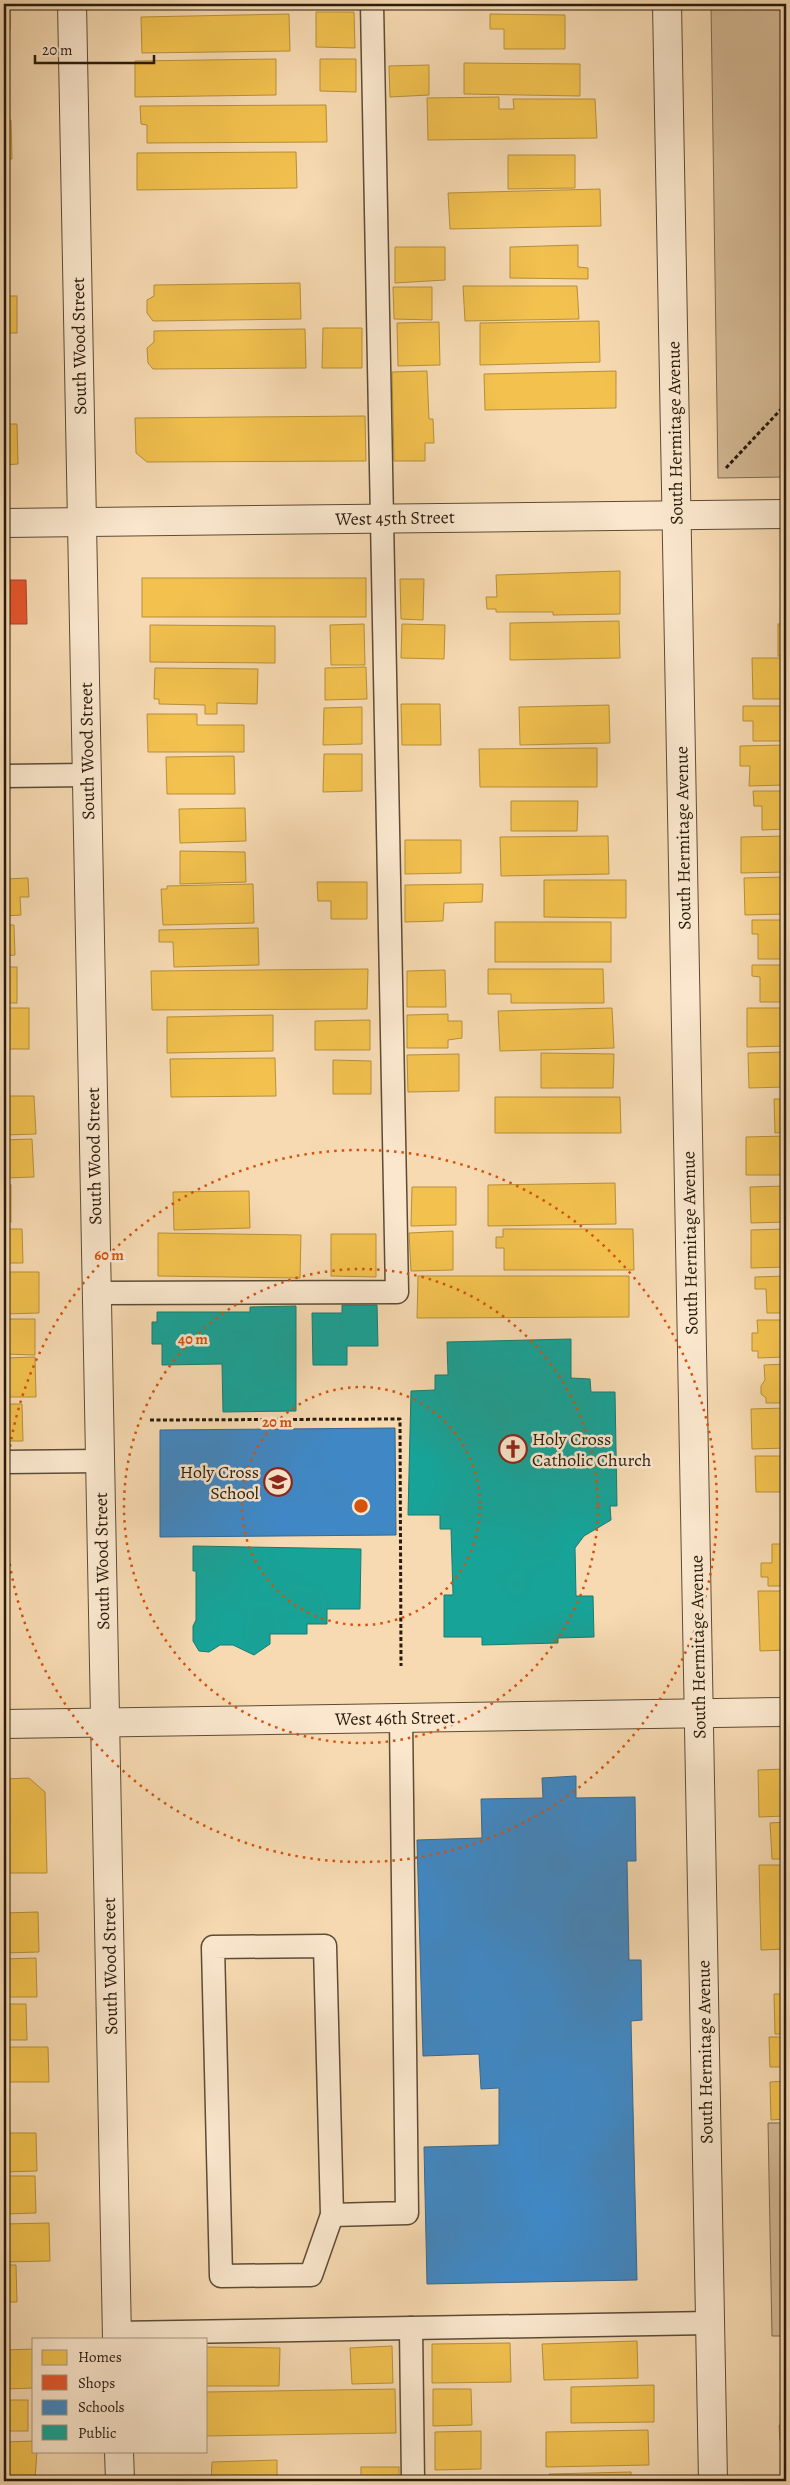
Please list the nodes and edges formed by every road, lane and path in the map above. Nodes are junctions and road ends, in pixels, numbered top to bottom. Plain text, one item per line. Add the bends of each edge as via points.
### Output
1 (72, 4) edge
2 (372, 4) edge
3 (667, 4) edge
4 (786, 404) edge
5 (726, 468) dead end
6 (677, 514) junction
7 (786, 514) edge
8 (382, 518) junction
9 (82, 522) junction
10 (4, 523) edge
11 (87, 775) junction
12 (4, 776) edge
13 (97, 1293) junction
14 (150, 1420) dead end
15 (100, 1461) junction
16 (4, 1462) edge
17 (400, 1666) dead end
18 (786, 1712) edge
19 (699, 1714) junction
20 (401, 1718) junction
21 (105, 1723) junction
22 (4, 1724) edge
23 (332, 2215) junction
24 (710, 2323) junction
25 (411, 2328) junction
26 (117, 2336) edge
27 (119, 2452) edge
28 (120, 2481) edge
29 (413, 2481) edge
30 (713, 2481) edge

1 - 9 street, South Wood Street
2 - 8 lane
3 - 6 street, South Hermitage Avenue
4 - 5 path
6 - 7 street, West 45th Street
6 - 8 street, West 45th Street
6 - 19 street, South Hermitage Avenue
8 - 9 street, West 45th Street
8 - 13 lane via 397,1292
9 - 10 street, West 45th Street
9 - 11 street, South Wood Street
11 - 12 lane
11 - 13 street, South Wood Street
13 - 15 street, South Wood Street
14 - 17 path via 400,1419
15 - 16 lane
15 - 21 street, South Wood Street
18 - 19 street, West 46th Street
19 - 20 street, West 46th Street
19 - 24 street, South Hermitage Avenue
20 - 21 street, West 46th Street
20 - 23 lane via 407,2213
21 - 22 street, West 46th Street
21 - 26 street, South Wood Street
23 - 23 lane via 325,1946 213,1947 221,2276 311,2275
24 - 25 lane
24 - 30 street, South Hermitage Avenue
25 - 26 lane
25 - 29 lane
27 - 28 street

